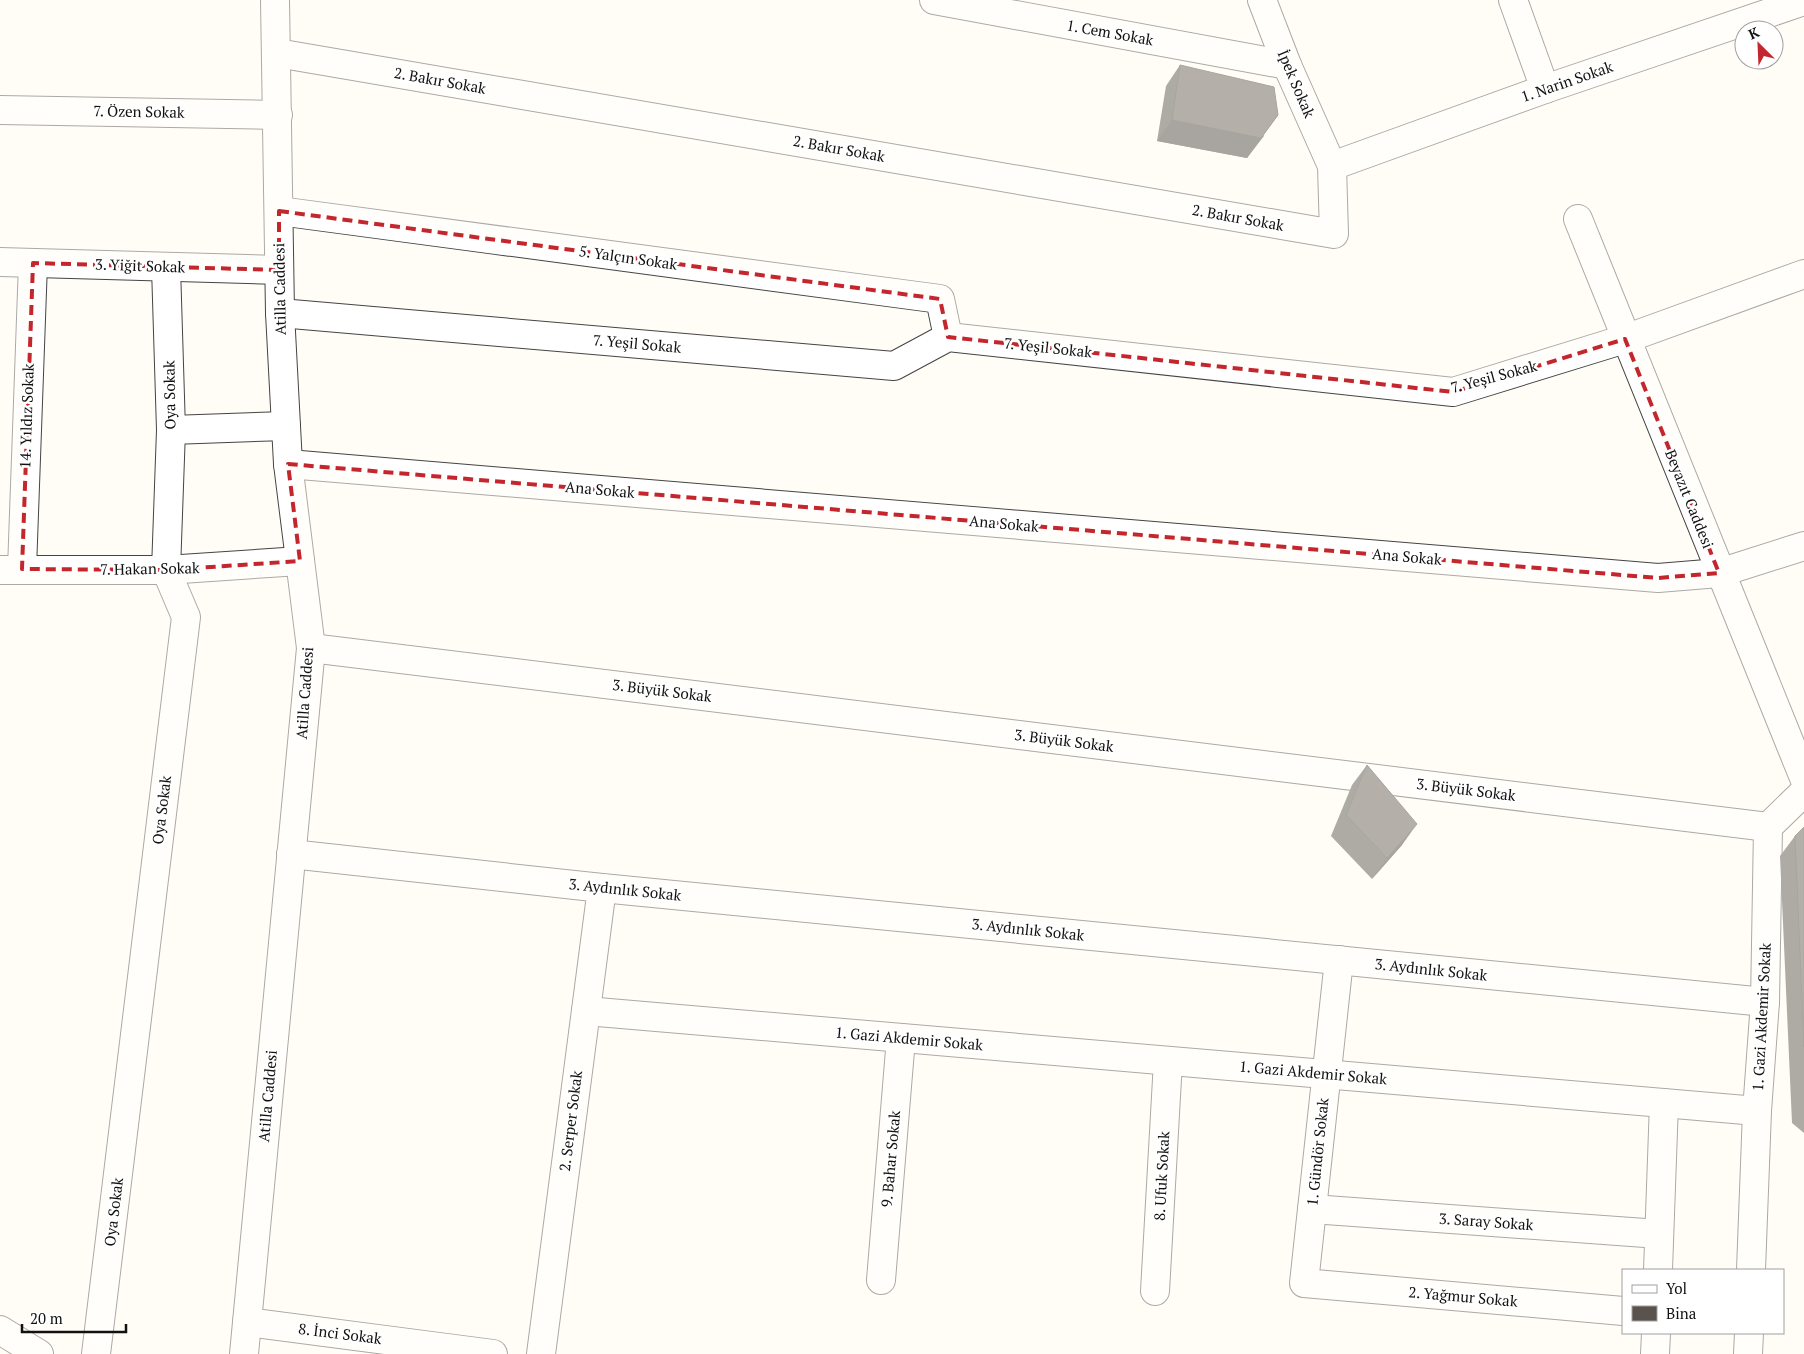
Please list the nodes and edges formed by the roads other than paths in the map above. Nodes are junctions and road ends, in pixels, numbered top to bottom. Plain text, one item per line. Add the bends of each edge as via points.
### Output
1 (275, 0) edge
2 (934, 0) edge
3 (1262, 0) edge
4 (1514, 0) edge
5 (1804, 1) edge
6 (277, 53) junction
7 (1287, 65) junction
8 (1546, 89) junction
9 (0, 110) edge
10 (278, 115) junction
11 (1332, 166) junction
12 (279, 211) junction
13 (1578, 220) dead end
14 (0, 262) edge
15 (32, 263) junction
16 (166, 267) junction
17 (279, 270) junction
18 (1804, 274) edge
19 (280, 314) junction
20 (948, 337) junction
21 (1625, 339) junction
22 (286, 426) junction
23 (171, 430) junction
24 (288, 464) junction
25 (1804, 546) edge
26 (300, 561) junction
27 (11, 570) edge
28 (166, 570) junction
29 (1719, 573) junction
30 (310, 648) junction
31 (1804, 778) edge
32 (1804, 792) edge
33 (1768, 828) junction
34 (291, 854) junction
35 (602, 888) junction
36 (1338, 960) junction
37 (1765, 1002) junction
38 (586, 1011) junction
39 (901, 1038) junction
40 (1168, 1061) junction
41 (1325, 1074) junction
42 (1664, 1103) junction
43 (1757, 1111) junction
44 (1312, 1209) junction
45 (1659, 1234) junction
46 (1658, 1269) edge
47 (1751, 1269) edge
48 (881, 1280) dead end
49 (1304, 1284) joint
50 (1155, 1291) dead end
51 (1622, 1311) edge
52 (247, 1322) junction
53 (0, 1330) edge
54 (1656, 1334) edge
55 (1749, 1334) edge
56 (39, 1354) edge
57 (96, 1354) edge
58 (244, 1354) edge
59 (493, 1354) edge
60 (541, 1354) edge
61 (1655, 1354) edge
62 (1748, 1354) edge

1 - 6 street, Atilla Caddesi
2 - 7 street, 1. Cem Sokak
3 - 7 street, İpek Sokak
4 - 8 street
5 - 8 street, 1. Narin Sokak
6 - 10 street, Atilla Caddesi
6 - 11 street, 2. Bakır Sokak via 1334,234
7 - 11 street, İpek Sokak
8 - 11 street, 1. Narin Sokak
9 - 10 street, 7. Özen Sokak
10 - 12 street, Atilla Caddesi
12 - 17 street, Atilla Caddesi
12 - 20 street, 5. Yalçın Sokak via 940,299
13 - 21 street, Beyazıt Caddesi
14 - 15 street, 3. Yiğit Sokak
15 - 16 street, 3. Yiğit Sokak
15 - 27 street, 14. Yıldız Sokak
16 - 17 street, 3. Yiğit Sokak
16 - 23 street, Oya Sokak
17 - 19 street, Atilla Caddesi
18 - 21 street, 7. Yeşil Sokak
19 - 20 street, 7. Yeşil Sokak via 894,366
19 - 22 street, Atilla Caddesi
20 - 21 street, 7. Yeşil Sokak via 1453,392
21 - 29 street, Beyazıt Caddesi
22 - 23 street
22 - 24 street, Atilla Caddesi
23 - 28 street, Oya Sokak
24 - 26 street, Atilla Caddesi
24 - 29 street, Ana Sokak via 1658,578
25 - 29 street, Ana Sokak
26 - 28 street, 7. Hakan Sokak
26 - 30 street, Atilla Caddesi
27 - 28 street, 7. Hakan Sokak
28 - 57 street, Oya Sokak via 186,617
29 - 31 street, Beyazıt Caddesi
30 - 33 street, 3. Büyük Sokak
30 - 34 street, Atilla Caddesi
32 - 33 street
33 - 37 street, 1. Gazi Akdemir Sokak
34 - 35 street, 3. Aydınlık Sokak
34 - 52 street, Atilla Caddesi
35 - 36 street, 3. Aydınlık Sokak
35 - 38 street, 2. Serper Sokak
36 - 37 street, 3. Aydınlık Sokak
36 - 41 street, 1. Gündör Sokak
37 - 43 street, 1. Gazi Akdemir Sokak
38 - 39 street, 1. Gazi Akdemir Sokak
38 - 60 street, 2. Serper Sokak
39 - 40 street, 1. Gazi Akdemir Sokak
39 - 48 street, 9. Bahar Sokak
40 - 41 street, 1. Gazi Akdemir Sokak
40 - 50 street, 8. Ufuk Sokak
41 - 42 street, 1. Gazi Akdemir Sokak
41 - 44 street, 1. Gündör Sokak
42 - 43 street, 1. Gazi Akdemir Sokak
42 - 45 street
43 - 47 street
44 - 45 street, 3. Saray Sokak
44 - 49 street, 1. Gündör Sokak
45 - 46 street
49 - 51 street, 2. Yağmur Sokak
52 - 58 street, Atilla Caddesi
52 - 59 street, 8. İnci Sokak
53 - 56 street
54 - 61 street
55 - 62 street

